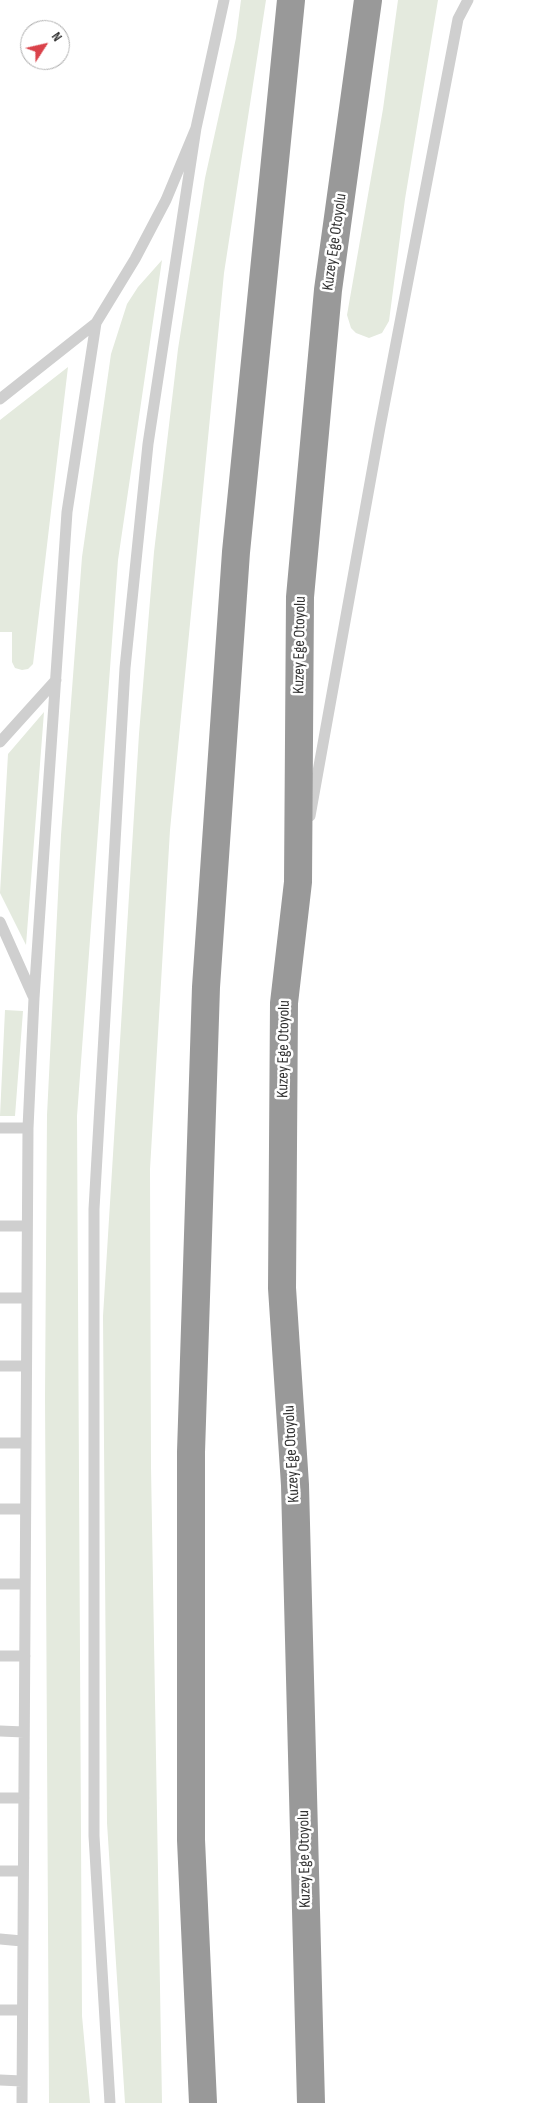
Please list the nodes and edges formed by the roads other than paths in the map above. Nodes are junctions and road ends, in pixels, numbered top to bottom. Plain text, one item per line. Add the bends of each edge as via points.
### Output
1 (224, 0) edge
2 (291, 0) edge
3 (368, 0) edge
4 (462, 0) edge
5 (468, 0) edge
6 (458, 19) junction
7 (196, 128) junction
8 (96, 323) junction
9 (0, 399) edge
10 (56, 680) junction
11 (0, 742) edge
12 (298, 882) junction
13 (0, 922) edge
14 (34, 998) junction
15 (0, 1128) edge
16 (28, 1128) junction
17 (0, 1226) edge
18 (27, 1226) junction
19 (0, 1298) edge
20 (27, 1298) junction
21 (0, 1366) edge
22 (26, 1366) junction
23 (0, 1442) edge
24 (26, 1443) junction
25 (0, 1509) edge
26 (26, 1509) junction
27 (0, 1584) edge
28 (25, 1584) junction
29 (0, 1656) edge
30 (24, 1656) junction
31 (0, 1731) edge
32 (24, 1732) junction
33 (0, 1798) edge
34 (24, 1798) junction
35 (23, 1870) junction
36 (0, 1871) edge
37 (0, 1939) edge
38 (22, 1941) junction
39 (0, 2010) edge
40 (22, 2010) junction
41 (0, 2080) edge
42 (22, 2081) junction
43 (22, 2103) edge
44 (110, 2103) edge
45 (203, 2103) edge
46 (311, 2103) edge

1 - 7 lane
2 - 45 highway via 236,552 206,987 191,1452 192,1840
3 - 12 highway, Kuzey Ege Otoyolu via 328,290 300,597
4 - 6 lane
5 - 6 lane
6 - 12 lane
7 - 8 lane via 166,200
7 - 44 lane via 148,444 125,668 94,1209 94,1836
8 - 9 lane
8 - 10 lane via 67,512
10 - 11 lane
10 - 14 lane
12 - 46 highway, Kuzey Ege Otoyolu via 284,1003 282,1288 295,1485
13 - 14 lane
14 - 16 lane
15 - 16 lane
16 - 18 lane
17 - 18 lane
18 - 20 lane
19 - 20 lane
20 - 22 lane
21 - 22 lane
22 - 24 lane
23 - 24 lane
24 - 26 lane
25 - 26 lane
26 - 28 lane
27 - 28 lane
28 - 30 lane
29 - 30 lane
30 - 32 lane
31 - 32 lane
32 - 34 lane
33 - 34 lane
34 - 35 lane
35 - 36 lane
35 - 38 lane
37 - 38 lane
38 - 40 lane
39 - 40 lane
40 - 42 lane
41 - 42 lane
42 - 43 lane

